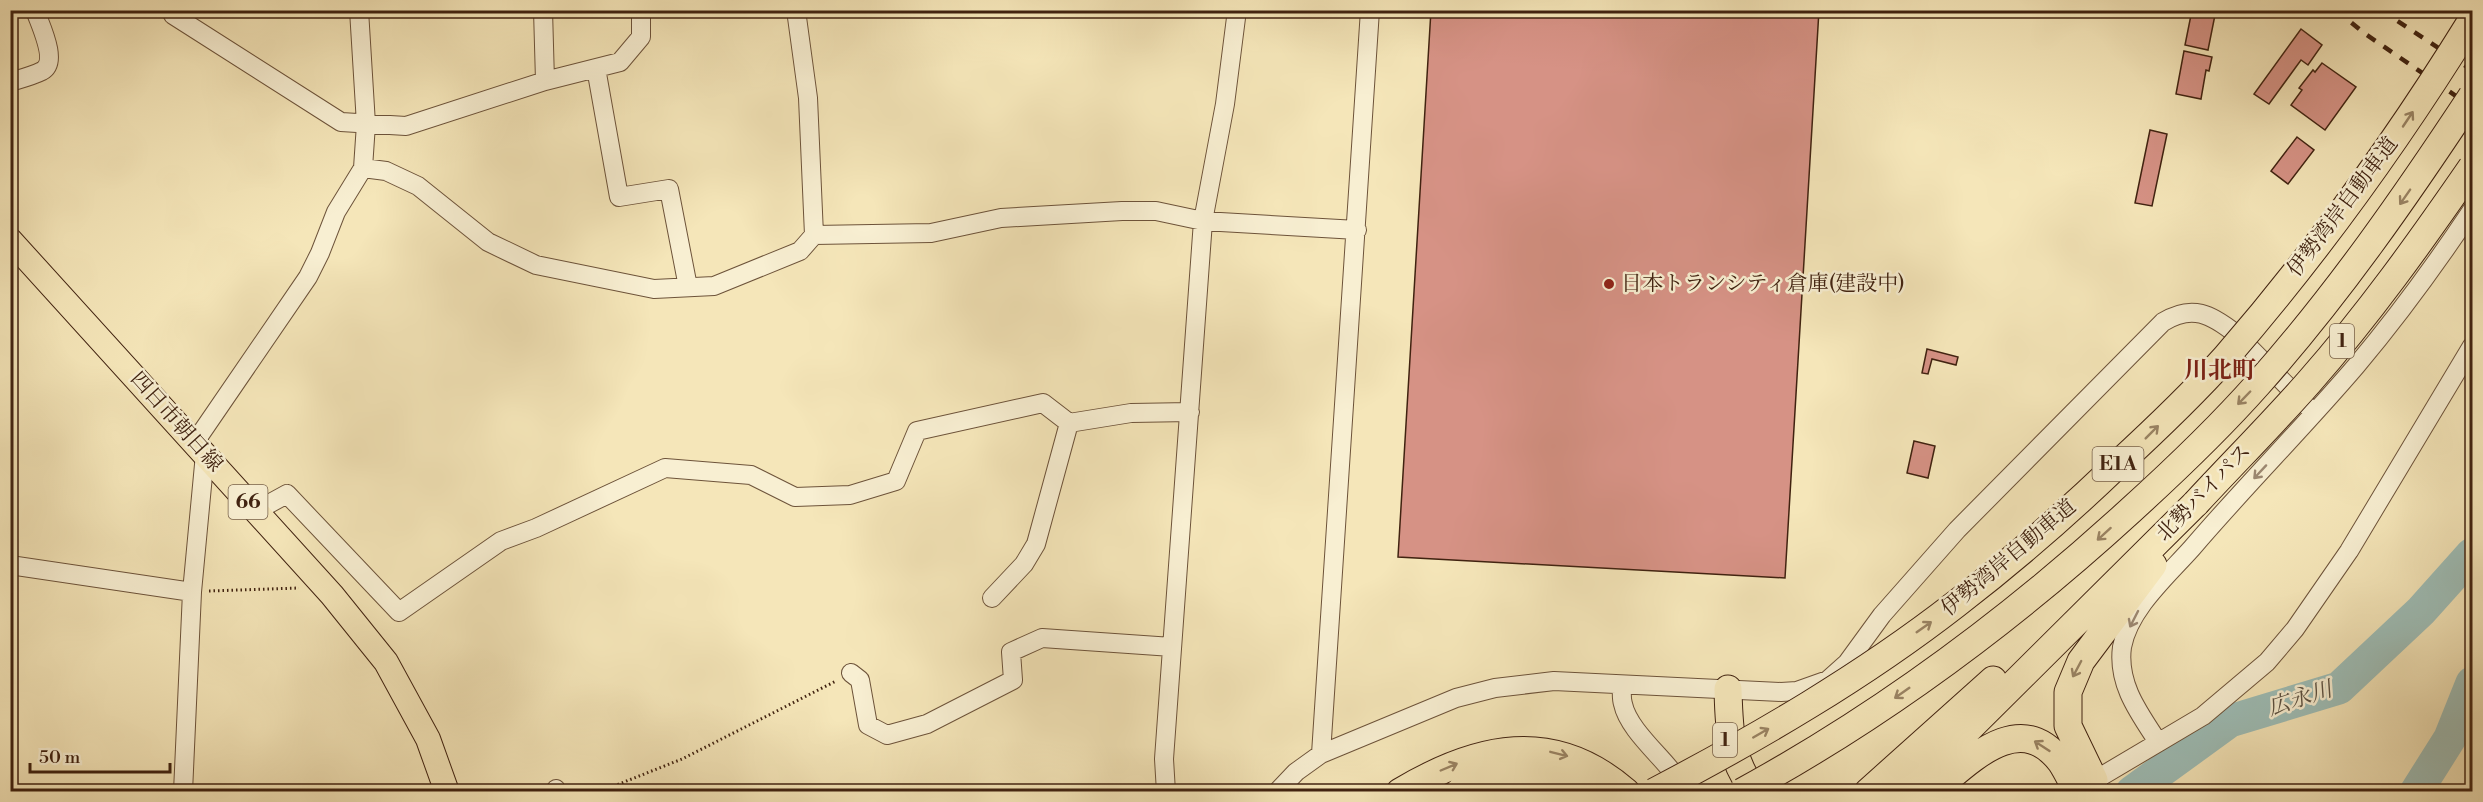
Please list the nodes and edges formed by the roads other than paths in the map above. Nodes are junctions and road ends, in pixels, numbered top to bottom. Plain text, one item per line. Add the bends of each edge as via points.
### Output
1 (35, 10) edge
2 (171, 10) edge
3 (359, 10) edge
4 (543, 10) edge
5 (640, 10) edge
6 (796, 10) edge
7 (1237, 10) edge
8 (1370, 10) edge
9 (2472, 20) edge
10 (596, 68) junction
11 (545, 81) junction
12 (10, 82) edge
13 (2472, 96) edge
14 (366, 124) junction
15 (2472, 167) edge
16 (363, 168) junction
17 (2472, 210) edge
18 (1203, 221) junction
19 (1357, 230) junction
20 (814, 235) junction
21 (10, 240) edge
22 (688, 287) junction
23 (2472, 346) edge
24 (1190, 412) junction
25 (2314, 413) junction
26 (1070, 423) junction
27 (200, 448) junction
28 (2196, 502) junction
29 (256, 511) junction
30 (2150, 548) junction
31 (10, 564) edge
32 (192, 592) junction
33 (992, 598) dead end
34 (1172, 647) junction
35 (851, 673) road end
36 (1622, 685) junction
37 (1728, 688) junction
38 (2158, 742) junction
39 (1321, 754) junction
40 (2082, 788) edge
41 (183, 792) edge
42 (447, 792) edge
43 (1166, 792) edge
44 (1277, 792) edge
45 (1400, 792) edge
46 (1459, 792) edge
47 (1584, 792) edge
48 (1626, 792) edge
49 (1654, 792) edge
50 (1687, 792) edge
51 (1730, 792) edge
52 (1742, 792) edge
53 (1756, 792) edge
54 (1869, 792) edge
55 (1905, 792) edge
56 (1932, 792) edge

1 - 12 street via 49,52 48,64 44,71
2 - 14 street via 173,15 341,122
3 - 14 street
4 - 11 street
5 - 10 street via 641,37 620,62
6 - 20 street via 808,98
7 - 18 street via 1225,104
8 - 19 street
49 -> 9 highway, 伊勢湾岸自動車道 / E1A, bridge via 1785,719 1945,612 2049,529 2139,445 2224,358 2297,270 2372,171
10 - 11 street
10 - 22 street via 619,197 669,189
11 - 14 street via 406,126
13 -> 52 highway, 伊勢湾岸自動車道 / E1A, bridge via 2404,199 2337,290 2258,385 2175,470 2075,561 1977,640 1824,745
14 - 16 street
15 - 28 highway, 北勢バイパス / 1, bridge via 2384,290 2309,382
16 - 22 street via 386,171 418,186 488,242 536,265 654,289
16 - 27 street via 336,212 308,277
17 - 25 street via 2393,321
18 - 19 street
18 - 20 street via 1156,211 1122,211 1001,218 931,233
18 - 24 street
19 - 39 street
20 - 22 street via 800,251 714,286
21 - 27 main road, 四日市朝日線 / 66
23 - 38 street via 2349,552 2295,629 2236,690 2203,716
24 - 26 street via 1131,413
24 - 34 street
25 - 37 street via 2222,323 2191,312 2176,314 2163,322 1957,530 1882,615 1847,663 1828,680 1797,691
25 -> 38 street via 2168,575 2129,627 2122,646 2125,685
26 - 29 street via 1043,403 917,431 896,481 850,495 795,498 751,476 664,468 501,541 399,612 287,494
26 - 33 street via 1036,544 1024,564
27 - 29 main road, 四日市朝日線 / 66
27 - 32 street
28 - 30 highway, 北勢バイパス / 1
28 -> 40 highway, 1 via 2073,675 2068,692 2068,726
29 - 42 main road, 四日市朝日線 / 66 via 386,662 428,739
30 - 54 highway via 2089,592
30 - 55 highway, 北勢バイパス / 1
31 - 32 street
32 - 41 street
34 - 35 street via 1042,638 1011,652 1013,680 927,724 887,735 868,725 860,680
34 - 43 street via 1164,759
36 - 37 street
36 - 39 street via 1554,681 1495,688 1456,698
36 - 50 street via 1628,718
37 - 51 highway, 1 via 1725,729
37 - 53 highway via 1733,752 1745,779
38 - 40 street
39 - 44 street via 1296,771
40 -> 56 highway via 2053,754 2020,737 1997,743
45 -> 48 highway via 1449,766 1501,750 1526,749 1571,757 1603,773
46 - 47 highway via 1495,777 1523,774 1548,777

